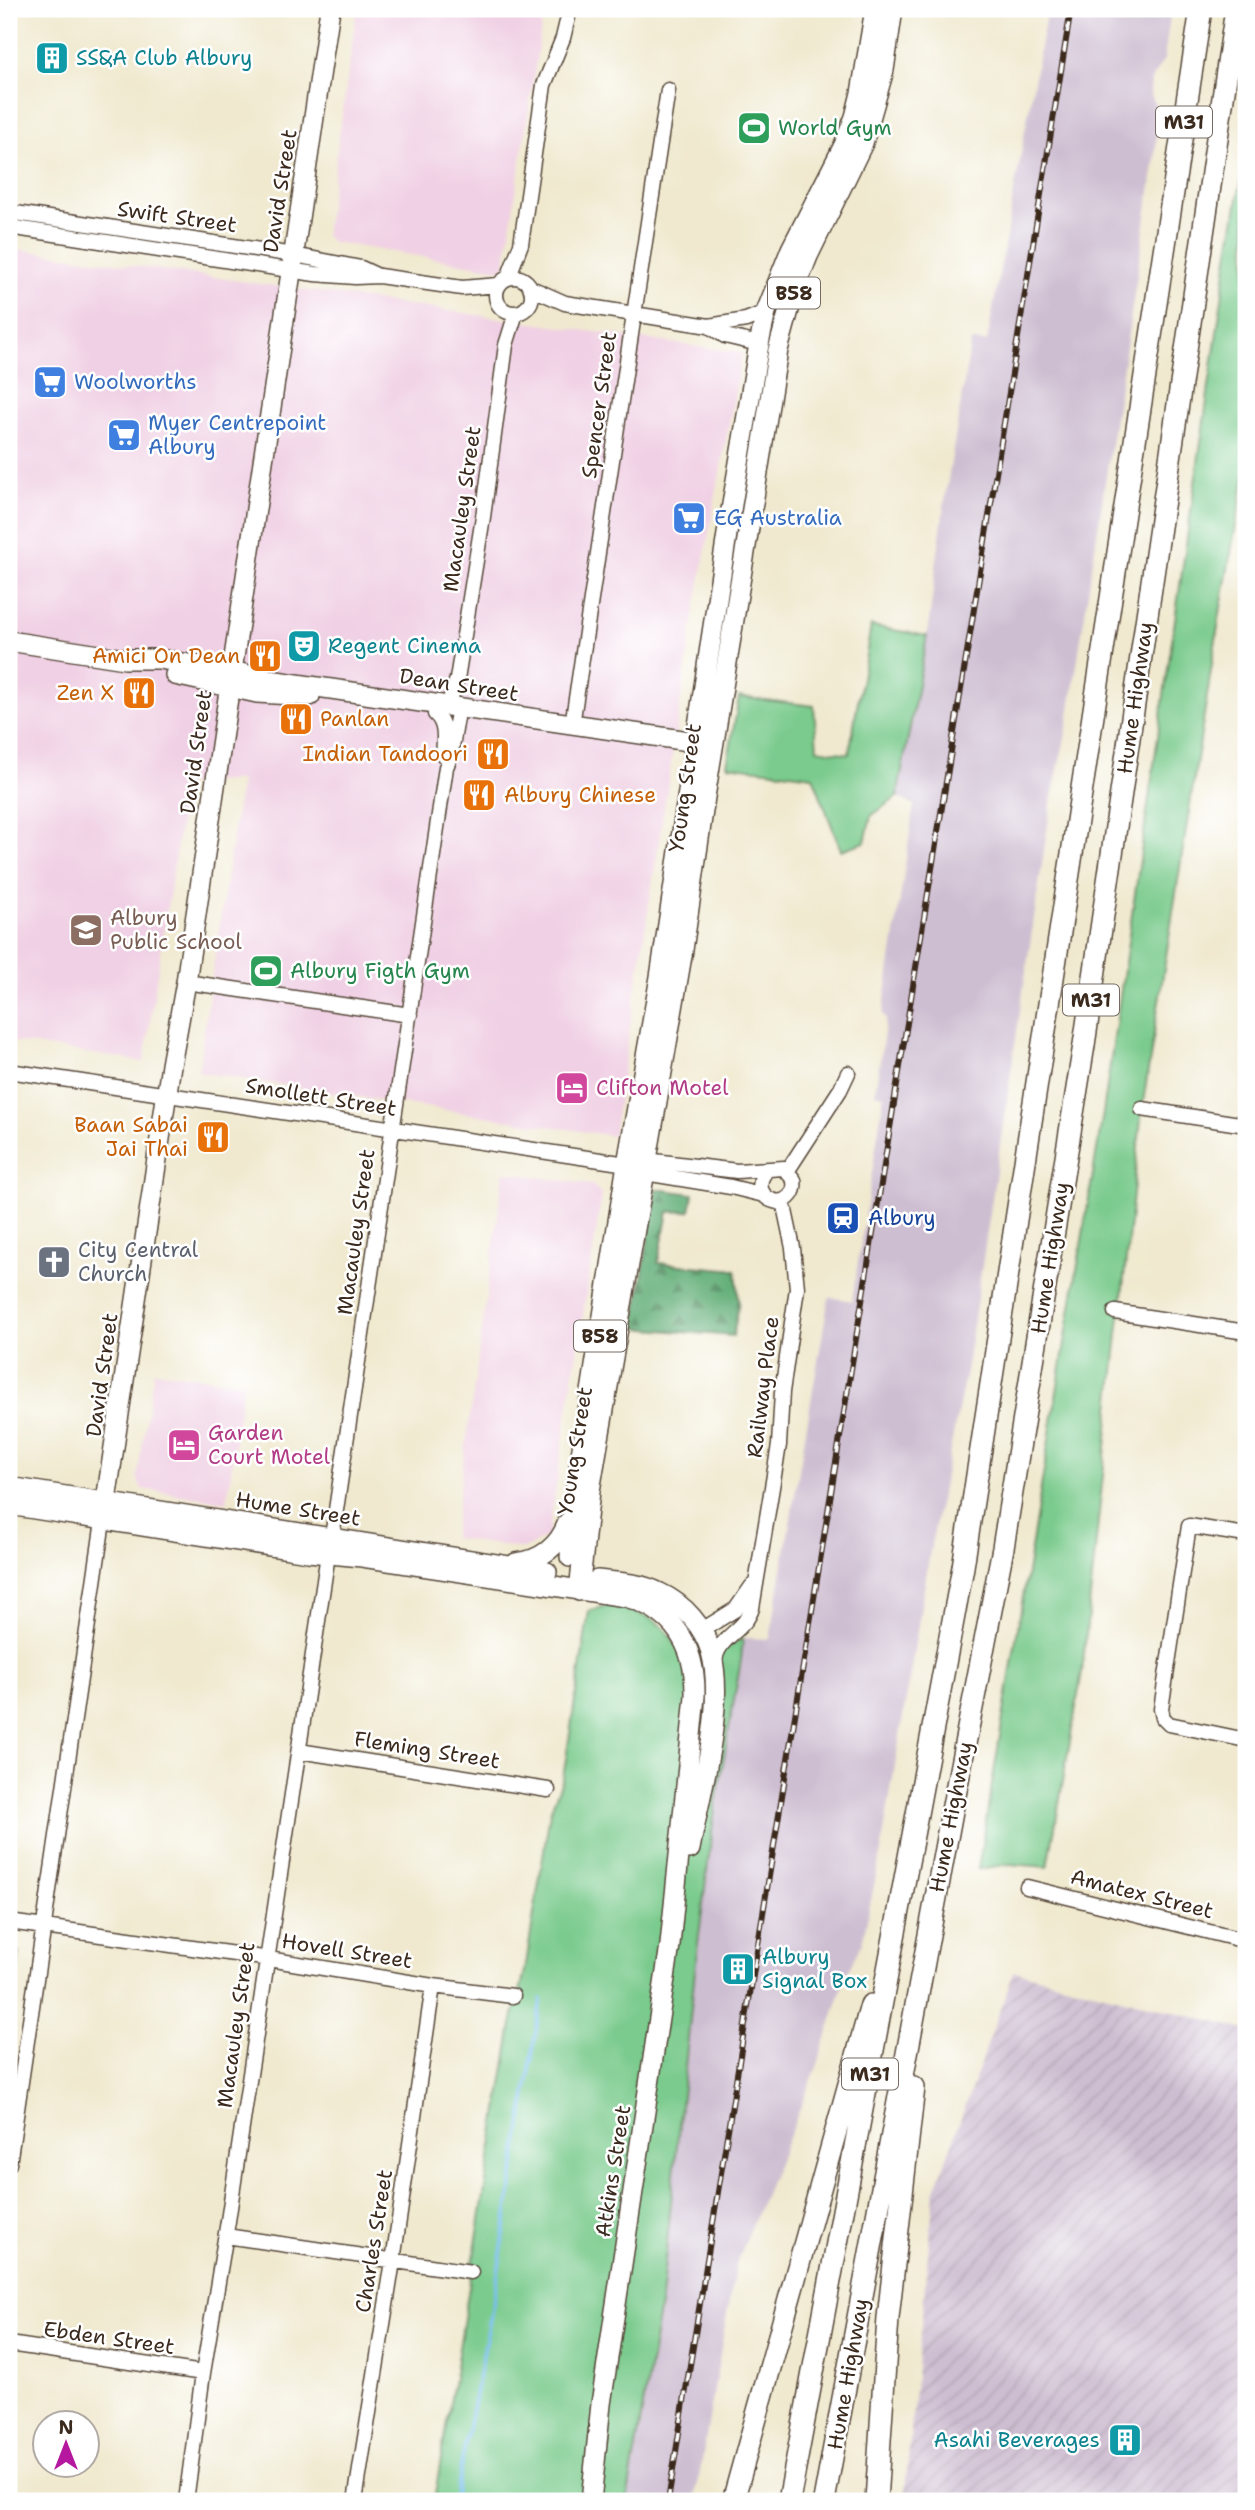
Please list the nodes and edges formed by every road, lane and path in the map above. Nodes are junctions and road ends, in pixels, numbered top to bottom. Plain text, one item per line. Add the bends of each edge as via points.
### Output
1 (330, 9) edge
2 (570, 9) edge
3 (875, 9) edge
4 (893, 9) edge
5 (1188, 9) edge
6 (1201, 9) edge
7 (1236, 9) edge
8 (1246, 35) edge
9 (668, 90) dead end
10 (1209, 186) junction
11 (9, 212) edge
12 (9, 227) edge
13 (1168, 235) junction
14 (172, 244) junction
15 (520, 244) junction
16 (293, 262) junction
17 (503, 282) junction
18 (527, 284) junction
19 (462, 288) junction
20 (565, 303) junction
21 (510, 308) junction
22 (766, 312) junction
23 (634, 314) junction
24 (709, 326) junction
25 (783, 328) junction
26 (759, 344) junction
27 (9, 641) edge
28 (9, 650) edge
29 (230, 679) junction
30 (451, 712) junction
31 (572, 729) junction
32 (701, 748) junction
33 (446, 767) junction
34 (186, 982) junction
35 (410, 1014) junction
36 (9, 1070) edge
37 (848, 1073) dead end
38 (167, 1094) junction
39 (1142, 1109) dead end
40 (1246, 1125) edge
41 (393, 1130) junction
42 (626, 1164) junction
43 (646, 1167) junction
44 (767, 1170) junction
45 (788, 1170) junction
46 (764, 1195) junction
47 (783, 1201) junction
48 (1115, 1312) dead end
49 (1246, 1332) edge
50 (9, 1487) edge
51 (9, 1505) edge
52 (573, 1509) junction
53 (104, 1511) junction
54 (1246, 1535) edge
55 (330, 1546) junction
56 (490, 1563) junction
57 (757, 1577) junction
58 (573, 1583) junction
59 (702, 1630) junction
60 (948, 1647) junction
61 (716, 1682) junction
62 (1246, 1740) edge
63 (299, 1751) junction
64 (687, 1772) junction
65 (548, 1790) dead end
66 (952, 1811) junction
67 (1027, 1887) dead end
68 (9, 1922) edge
69 (45, 1928) junction
70 (1246, 1941) edge
71 (670, 1945) junction
72 (267, 1959) junction
73 (433, 1986) junction
74 (513, 1996) dead end
75 (9, 2164) edge
76 (226, 2236) junction
77 (393, 2261) junction
78 (471, 2272) dead end
79 (9, 2344) edge
80 (203, 2373) junction
81 (601, 2404) junction
82 (186, 2501) edge
83 (355, 2501) edge
84 (578, 2501) edge
85 (592, 2501) edge
86 (733, 2501) edge
87 (789, 2501) edge
88 (824, 2501) edge
89 (876, 2501) edge

1 - 16 main road, David Street
2 - 15 street via 544,85
3 - 22 main road, Young Street / B58 via 855,117 790,249
4 - 25 main road, Young Street / B58 via 884,70 863,143 808,256
5 - 13 highway
6 - 13 highway, Hume Highway / M31
7 - 10 highway, Hume Highway / M31
8 - 10 highway
9 - 23 street, Spencer Street
10 - 66 highway, Hume Highway / M31 via 1084,1045 1003,1548
11 - 14 street, Swift Street
12 - 14 street, Swift Street
13 - 60 highway, Hume Highway / M31
14 - 16 street, Swift Street
15 - 17 street
15 - 18 street
16 - 19 street, Swift Street via 355,277
16 - 29 main road, David Street
17 - 18 street, Swift Street
17 - 19 street, Swift Street
17 - 21 street via 496,297
18 - 20 street
18 - 21 street via 531,299
19 - 21 street, Swift Street
20 - 21 street
20 - 23 street
21 - 30 street, Macauley Street via 484,517
22 - 24 street
22 - 26 main road, Young Street / B58
23 - 24 street
23 - 31 street, Spencer Street
24 - 26 street via 725,336
25 - 26 main road
25 - 32 main road, Young Street / B58
26 - 32 main road, Young Street / B58 via 727,534
27 - 29 main road, Dean Street via 125,659 159,659
28 - 29 main road, Dean Street via 198,679
29 - 30 main road, Dean Street via 276,696 315,696
29 - 34 main road, David Street
30 - 31 main road, Dean Street
30 - 33 street, Macauley Street
30 - 33 street, Macauley Street via 443,724
31 - 32 main road, Dean Street
32 - 42 main road, Young Street / B58
32 - 43 main road, Young Street / B58 via 683,950
33 - 35 street, Macauley Street
34 - 35 street
34 - 38 main road, David Street
35 - 41 street, Macauley Street
36 - 38 street, Smollett Street
37 - 45 street
38 - 41 street, Smollett Street
38 - 53 main road, David Street
39 - 40 street
41 - 42 street, Smollett Street
41 - 55 street, Macauley Street
42 - 43 main road
42 - 52 main road, Young Street / B58
43 - 44 street
43 - 46 street
43 - 58 main road, Young Street / B58
44 - 45 street
44 - 46 street via 760,1179
45 - 47 street via 795,1185 792,1195
46 - 47 street
47 - 57 street, Railway Place via 797,1288 780,1437
48 - 49 street
50 - 53 main road, Hume Street / B58
51 - 53 main road, Hume Street / B58
52 - 56 main road, B58 via 561,1538 540,1557
52 - 58 main road, Young Street / B58
53 - 55 main road, Hume Street / B58
53 - 69 street, David Street
54 - 62 street via 1188,1524 1160,1720
55 - 56 main road, Hume Street / B58
55 - 58 main road, Hume Street / B58 via 362,1557
55 - 63 street, Macauley Street
56 - 58 main road, Hume Street / B58
57 - 59 street, Railway Place via 740,1605
57 - 61 street, Railway Place via 748,1618 717,1650
58 - 59 main road, Atkins Street via 635,1585 661,1593 683,1608
58 - 64 main road, Atkins Street via 648,1606 668,1621 686,1644 695,1681
59 - 61 main road, Atkins Street
59 - 64 main road via 698,1642 705,1694
60 - 86 highway via 876,1986
60 - 87 highway, Hume Highway / M31
61 - 71 main road, Atkins Street via 708,1753
63 - 65 street, Fleming Street
63 - 72 street, Macauley Street
64 - 71 main road, Atkins Street
66 - 88 highway, Hume Highway / M31
66 - 89 highway via 948,1868 902,2187
67 - 70 street, Amatex Street
68 - 69 street, Hovell Street
69 - 72 street, Hovell Street
69 - 75 street, David Street
71 - 81 main road, Atkins Street
72 - 73 street, Hovell Street
72 - 76 street, Macauley Street
73 - 74 street, Hovell Street
73 - 77 street, Charles Street
76 - 77 street
76 - 80 street, Macauley Street
77 - 78 street
77 - 83 street, Charles Street
79 - 80 street, Ebden Street
80 - 82 street, Macauley Street
81 - 84 main road, Atkins Street
81 - 85 main road, Atkins Street

